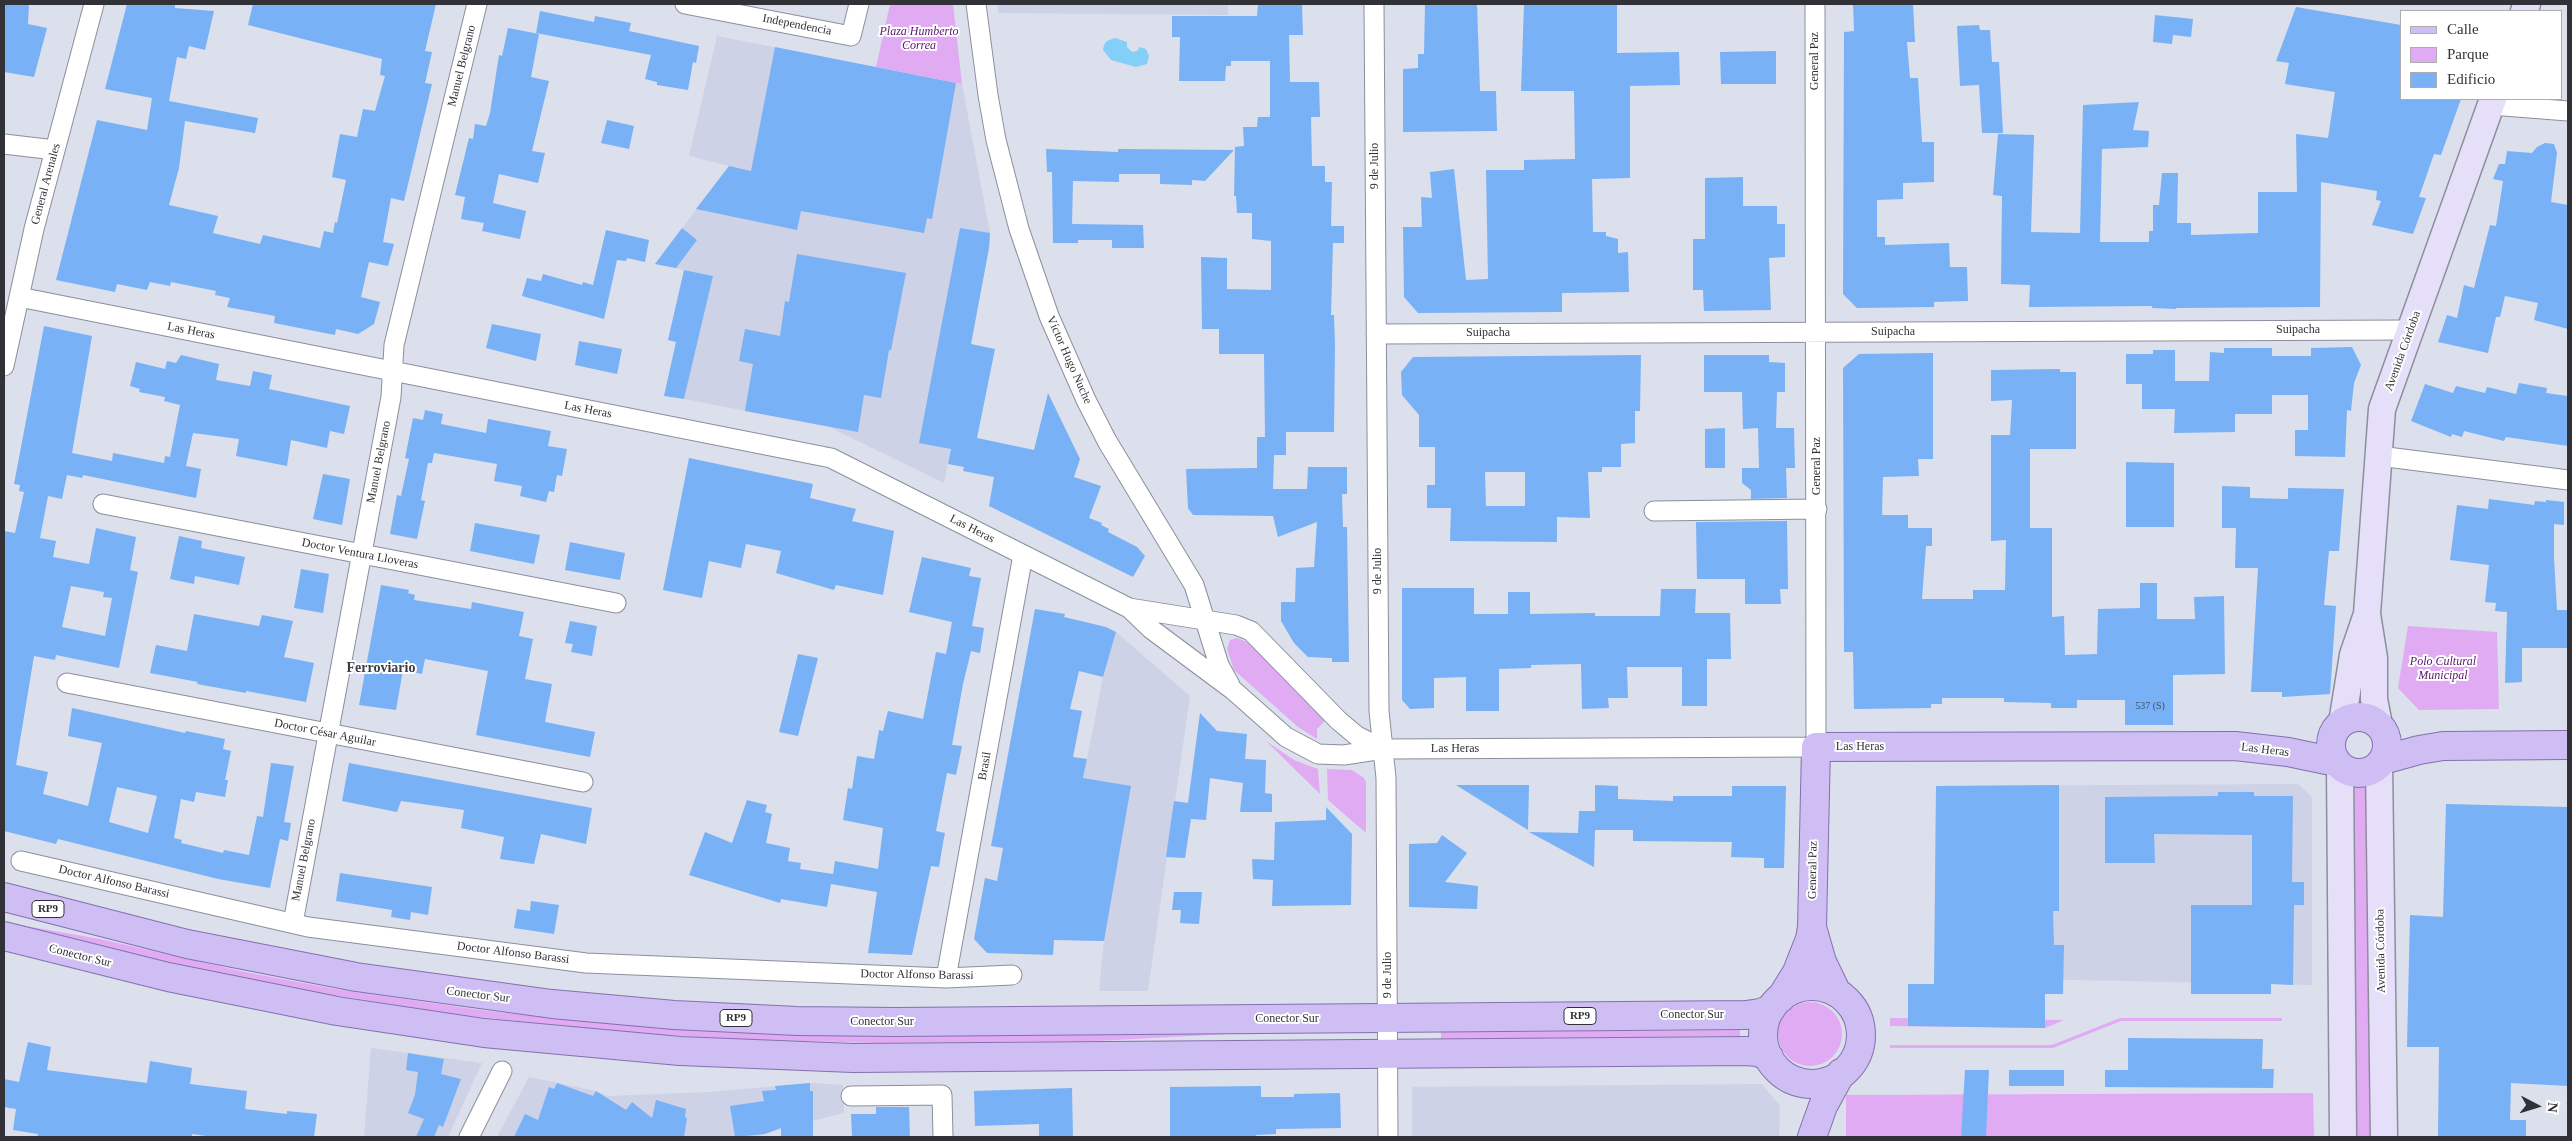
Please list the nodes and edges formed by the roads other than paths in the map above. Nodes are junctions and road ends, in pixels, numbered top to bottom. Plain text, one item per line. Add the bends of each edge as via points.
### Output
1 (94, 4) edge
2 (477, 4) edge
3 (685, 4) edge
4 (859, 4) edge
5 (976, 4) edge
6 (1374, 4) edge
7 (1815, 4) edge
8 (2492, 102) edge
9 (2568, 111) edge
10 (4, 144) edge
11 (55, 150) junction
12 (19, 296) junction
13 (2410, 330) junction
14 (1816, 332) junction
15 (1376, 334) junction
16 (4, 366) edge
17 (392, 371) junction
18 (2378, 456) junction
19 (2568, 480) edge
20 (103, 504) dead end
21 (1817, 509) junction
22 (1654, 510) dead end
23 (361, 554) junction
24 (1023, 555) junction
25 (616, 603) dead end
26 (1129, 608) junction
27 (2367, 614) junction
28 (1206, 620) junction
29 (67, 683) dead end
30 (1233, 690) junction
31 (2342, 722) junction
32 (2379, 726) junction
33 (328, 733) junction
34 (2568, 745) edge
35 (1816, 747) junction
36 (1383, 749) junction
37 (2381, 762) junction
38 (2338, 764) junction
39 (583, 782) dead end
40 (22, 861) dead end
41 (4, 897) edge
42 (293, 923) junction
43 (1812, 927) junction
44 (4, 936) edge
45 (1012, 975) dead end
46 (946, 978) junction
47 (1837, 993) junction
48 (1776, 1003) junction
49 (1388, 1018) junction
50 (1388, 1054) junction
51 (1769, 1057) junction
52 (502, 1071) dead end
53 (1842, 1073) junction
54 (1792, 1079) junction
55 (851, 1096) dead end
56 (469, 1137) edge
57 (943, 1137) edge
58 (1388, 1137) edge
59 (1811, 1137) edge
60 (2343, 1137) edge
61 (2384, 1137) edge

1 - 11 street, General Arenales
2 - 17 street, Manuel Belgrano via 394,345
3 - 4 street, Independencia via 851,36
5 - 28 street, Víctor Hugo Nuche via 988,95 1005,176 1019,229 1049,316 1086,400 1130,481 1190,578
6 - 15 street, 9 de Julio
7 - 14 street, General Paz
8 - 9 street
8 - 13 main road, Avenida Córdoba
10 - 11 street
11 - 12 street, General Arenales
12 - 16 street, General Arenales
12 - 17 street, Las Heras
13 - 14 street, Suipacha
13 - 18 main road, Avenida Córdoba via 2382,409
14 - 15 street, Suipacha
14 - 21 street, General Paz
15 - 36 street, 9 de Julio via 1378,711
17 - 23 street, Manuel Belgrano via 391,397
17 - 24 street, Las Heras via 831,458
18 - 19 street
18 - 27 main road, Avenida Córdoba
20 - 23 street, Doctor Ventura Lloveras
21 - 22 street
21 - 35 street, General Paz
23 - 25 street, Doctor Ventura Lloveras
23 - 33 street, Manuel Belgrano
24 - 26 street, Las Heras
24 - 46 street, Brasil
26 - 28 street, Las Heras
26 - 30 street, Las Heras via 1151,629
27 - 31 main road, Avenida Córdoba via 2353,655
27 - 32 main road, Avenida Córdoba
28 - 30 street, Víctor Hugo Nuche via 1219,665
28 - 36 street, Las Heras via 1251,631 1346,728
29 - 33 street, Doctor César Aguilar
30 - 36 street, Las Heras via 1286,738 1310,751 1344,755
31 - 32 main road via 2361,716
31 - 38 main road via 2332,735 2331,744
32 - 37 main road via 2387,738 2388,747
33 - 39 street, Doctor César Aguilar
33 - 42 street, Manuel Belgrano
34 - 37 main road via 2443,746
35 - 36 street, Las Heras
35 - 38 main road, Las Heras via 2235,746 2288,752
35 - 43 main road, General Paz
36 - 49 street, 9 de Julio
37 - 38 main road via 2366,773 2358,774
37 - 61 main road, Avenida Córdoba
38 - 60 main road
40 - 42 street, Doctor Alfonso Barassi
41 - 49 main road, Conector Sur / RP9 via 163,938 283,964 429,989 600,1009 847,1022
42 - 46 street, Doctor Alfonso Barassi via 586,963
43 - 47 main road, General Paz via 1822,962
43 - 48 main road, General Paz via 1801,964
44 - 50 main road, Conector Sur via 144,972 297,1004 460,1030 631,1048 853,1058
45 - 46 street, Doctor Alfonso Barassi
47 - 48 main road, Conector Sur / RP9 via 1807,986 1796,989
47 - 53 main road via 1854,1011 1860,1032 1856,1054
48 - 49 main road, Conector Sur / RP9 via 1754,1015
48 - 51 main road via 1763,1032
49 - 50 street, 9 de Julio
50 - 51 main road, Conector Sur via 1746,1051
50 - 58 street, 9 de Julio
51 - 54 main road via 1780,1072
52 - 56 street
53 - 54 main road via 1811,1084
53 - 59 main road via 1823,1106
54 - 59 main road via 1804,1107
55 - 57 street via 942,1096

